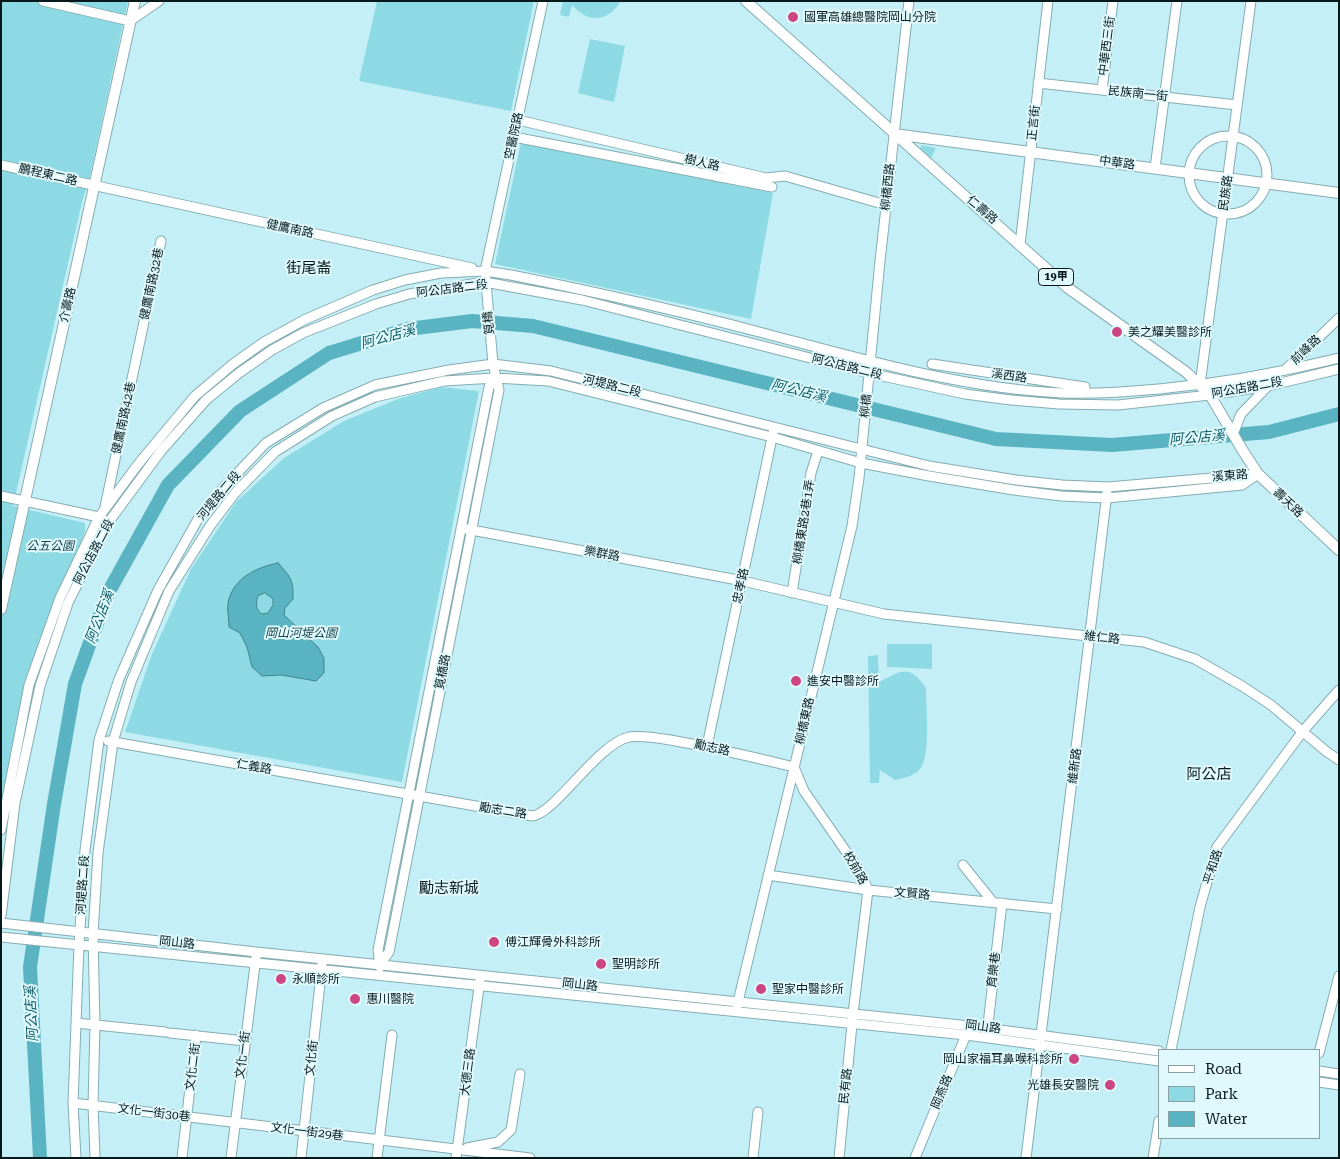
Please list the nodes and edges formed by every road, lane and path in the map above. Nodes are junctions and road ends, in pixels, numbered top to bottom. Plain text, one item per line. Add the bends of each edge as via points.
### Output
1 (43, 1) edge
2 (134, 1) edge
3 (158, 1) edge
4 (543, 1) edge
5 (746, 1) edge
6 (909, 1) edge
7 (1048, 1) edge
8 (1113, 1) edge
9 (1177, 1) edge
10 (1251, 1) edge
11 (130, 21) junction
12 (1038, 83) junction
13 (1102, 90) junction
14 (1164, 97) junction
15 (1237, 105) junction
16 (518, 120) junction
17 (894, 134) junction
18 (1233, 136) junction
19 (514, 137) junction
20 (640, 148) junction
21 (1030, 152) junction
22 (637, 161) junction
23 (1, 165) edge
24 (1155, 168) junction
25 (1189, 173) junction
26 (1228, 178) junction
27 (1266, 183) junction
28 (94, 186) junction
29 (772, 188) dead end
30 (1339, 193) edge
31 (886, 205) junction
32 (1223, 214) junction
33 (161, 241) dead end
34 (1020, 245) junction
35 (485, 271) junction
36 (485, 282) junction
37 (673, 310) junction
38 (1339, 318) edge
39 (304, 320) junction
40 (670, 322) junction
41 (143, 326) joint
42 (748, 329) junction
43 (303, 333) junction
44 (745, 341) junction
45 (1339, 358) edge
46 (870, 361) junction
47 (493, 364) junction
48 (932, 364) dead end
49 (1339, 369) edge
50 (1284, 372) junction
51 (495, 378) junction
52 (869, 378) junction
53 (1200, 385) junction
54 (1268, 386) junction
55 (1085, 387) dead end
56 (1210, 395) junction
57 (775, 426) junction
58 (1233, 434) junction
59 (772, 437) junction
60 (863, 439) joint
61 (862, 450) junction
62 (818, 451) junction
63 (861, 463) junction
64 (1258, 474) junction
65 (1108, 487) junction
66 (1, 496) edge
67 (1107, 498) junction
68 (24, 501) junction
69 (105, 509) junction
70 (99, 517) junction
71 (108, 523) junction
72 (461, 528) junction
73 (471, 530) junction
74 (1339, 550) edge
75 (743, 581) junction
76 (792, 593) junction
77 (833, 603) junction
78 (1, 609) edge
79 (1090, 637) junction
80 (1339, 690) edge
81 (428, 697) junction
82 (438, 699) junction
83 (1303, 732) junction
84 (629, 737) joint
85 (99, 740) junction
86 (113, 742) junction
87 (707, 746) junction
88 (1339, 760) edge
89 (794, 767) junction
90 (408, 794) junction
91 (419, 796) junction
92 (1, 830) edge
93 (963, 865) dead end
94 (768, 875) junction
95 (868, 890) junction
96 (389, 895) junction
97 (400, 897) junction
98 (992, 902) junction
99 (1002, 903) junction
100 (1057, 908) junction
101 (1, 916) edge
102 (6, 924) edge
103 (80, 932) junction
104 (93, 934) junction
105 (5, 937) edge
106 (79, 945) junction
107 (94, 947) junction
108 (256, 952) junction
109 (323, 958) junction
110 (255, 963) junction
111 (380, 964) junction
112 (322, 970) junction
113 (378, 975) junction
114 (480, 975) junction
115 (1339, 976) edge
116 (479, 986) junction
117 (738, 1001) junction
118 (736, 1011) junction
119 (853, 1019) junction
120 (76, 1023) junction
121 (95, 1026) junction
122 (970, 1026) junction
123 (988, 1028) junction
124 (196, 1035) junction
125 (1042, 1035) junction
126 (392, 1036) dead end
127 (966, 1036) junction
128 (987, 1038) junction
129 (245, 1041) junction
130 (1040, 1045) junction
131 (1171, 1049) edge
132 (1320, 1049) edge
133 (1158, 1051) edge
134 (1158, 1061) edge
135 (1320, 1071) edge
136 (520, 1074) dead end
137 (1339, 1074) edge
138 (1320, 1082) edge
139 (1339, 1086) edge
140 (73, 1103) junction
141 (93, 1105) junction
142 (758, 1112) dead end
143 (187, 1117) junction
144 (235, 1123) junction
145 (1158, 1126) edge
146 (304, 1131) junction
147 (380, 1141) junction
148 (457, 1154) edge
149 (76, 1158) edge
150 (95, 1158) edge
151 (182, 1158) edge
152 (231, 1158) edge
153 (301, 1158) edge
154 (377, 1158) edge
155 (530, 1158) edge
156 (753, 1158) edge
157 (839, 1158) edge
158 (915, 1158) edge
159 (1026, 1158) edge
160 (1152, 1158) edge

1 - 11 street
2 - 11 main road, 介壽路
3 - 11 street
4 - 16 street, 空醫院路
5 - 17 main road, 仁壽路 / 19甲
6 - 17 street, 柳橋西路
7 - 12 street, 正言街
8 - 13 street, 中華西三街
9 - 14 street
10 - 15 street, 民族路
11 - 28 main road, 介壽路
12 - 13 street, 民族南一街
12 - 21 street, 正言街
13 - 14 street, 民族南一街
14 - 15 street, 民族南一街
14 - 24 street
15 - 18 street, 民族路
16 - 19 street, 空醫院路
16 - 20 street, 樹人路
17 - 21 main road, 中華路
17 - 31 street, 柳橋西路
17 - 34 main road, 仁壽路 / 19甲
18 - 25 street via 1216,139 1200,148
18 - 26 street, 民族路
18 - 27 street via 1255,147 1263,157
19 - 22 street
19 - 35 street, 空醫院路
20 - 22 street
20 - 31 street, 樹人路 via 766,178 785,176
21 - 24 main road, 中華路
21 - 34 street, 正言街
22 - 29 street
23 - 28 street, 鵬程東二路
24 - 25 main road, 中華路
25 - 26 main road, 中華路
25 - 32 street via 1194,194 1201,203
26 - 27 main road, 中華路
26 - 32 street, 民族路
27 - 30 main road, 中華路
27 - 32 street via 1256,202 1246,210
28 - 35 street, 健鷹南路
28 - 68 main road, 介壽路
31 - 46 street, 柳橋西路
32 - 53 street, 民族路
33 - 41 street, 健鷹南路32巷
34 - 53 main road, 仁壽路 / 19甲 via 1068,288
35 - 36 street, 空醫院路
35 - 37 street, 阿公店路二段
35 - 39 street, 阿公店路二段 via 441,273 405,280
36 - 40 street, 阿公店路二段 via 582,300
36 - 43 street, 阿公店路二段 via 409,294
36 - 47 street, 筧橋
37 - 40 street
37 - 42 street, 阿公店路二段
38 - 50 street, 前峰路
39 - 43 street
39 - 69 street, 阿公店路二段 via 264,342 195,396
40 - 44 street, 阿公店路二段
41 - 69 street, 健鷹南路42巷
42 - 44 street
42 - 46 street, 阿公店路二段
43 - 71 street, 阿公店路二段 via 272,350 206,400 161,451
44 - 52 street, 阿公店路二段
45 - 50 street, 阿公店路二段
46 - 52 street, 柳橋西路
46 - 53 street, 阿公店路二段 via 966,381 1060,393 1116,393
47 - 51 street, 筧橋路
47 - 57 street, 河堤路二段 via 551,371
47 - 85 street, 河堤路二段 via 375,385 323,408 266,443 198,519 158,590 119,679
48 - 55 street, 溪西路
49 - 54 street, 阿公店路二段
50 - 53 street, 阿公店路二段
50 - 54 street, 前峰路
51 - 59 street, 河堤路二段 via 548,381
51 - 72 street, 筧橋路 via 489,387
51 - 73 street, 筧橋路 via 499,390
51 - 86 street, 河堤路二段 via 444,381 375,397 332,416 275,452 235,493 169,591 131,682
52 - 56 street, 阿公店路二段 via 965,394 1059,404 1118,405
52 - 60 street, 柳橋
53 - 56 main road, 仁壽路 / 19甲
54 - 56 street, 阿公店路二段
54 - 58 street, 前峰路 via 1241,414
56 - 58 main road, 仁壽路 / 19甲
57 - 59 street, 忠孝路
57 - 61 street, 河堤路二段
58 - 64 main road, 壽天路 / 19甲
59 - 62 street, 河堤路二段
59 - 75 street, 忠孝路
60 - 61 street, 柳橋東路
61 - 63 street, 柳橋東路
61 - 65 street, 溪東路 via 929,466 1016,480
62 - 63 street, 河堤路二段
62 - 76 street, 柳橋東路2巷1弄
63 - 67 street, 溪東路 via 1014,490
63 - 77 street, 柳橋東路 via 852,526
64 - 65 street, 溪東路
64 - 67 street, 溪東路 via 1242,485
64 - 74 main road, 壽天路 / 19甲
65 - 67 street, 維新路
66 - 68 street
67 - 79 street, 維新路
68 - 70 street
68 - 78 main road, 介壽路
69 - 70 street, 阿公店路二段
70 - 71 street
70 - 92 street, 阿公店路二段 via 60,598 29,685
71 - 101 street, 阿公店路二段 via 68,603 40,686 15,803
72 - 73 street, 樂群路
72 - 81 street, 筧橋路
73 - 75 street, 樂群路
73 - 82 street, 筧橋路
75 - 76 street, 樂群路
75 - 87 street, 忠孝路
76 - 77 street, 維仁路
77 - 79 street, 維仁路 via 884,614
77 - 89 street, 柳橋東路
79 - 83 street, 維仁路 via 1144,642 1195,659 1271,705
79 - 100 street, 維新路
80 - 83 street, 平和路
81 - 82 street
81 - 90 street, 筧橋路
82 - 91 street, 筧橋路
83 - 88 street, 維仁路
83 - 131 street, 平和路 via 1217,847 1200,907
84 - 87 street, 勵志路
84 - 91 street, 勵志二路 via 597,758 536,816
85 - 86 street, 仁義路
85 - 103 street, 河堤路二段 via 85,850
86 - 90 street, 仁義路
86 - 104 street, 河堤路二段 via 98,853
87 - 89 street, 勵志路
89 - 94 street, 柳橋東路
89 - 95 street, 校前路 via 804,792 861,873
90 - 91 street, 勵志二路
90 - 96 street, 筧橋路
91 - 97 street, 筧橋路
93 - 98 street
94 - 95 street, 文賢路
94 - 117 street, 柳橋東路
95 - 98 street, 文賢路
95 - 119 street, 校前路
96 - 97 street
96 - 111 street, 筧橋路 via 378,950
97 - 111 street, 筧橋路 via 389,952
98 - 99 street, 文賢路
99 - 100 street, 文賢路
99 - 123 street, 育樂巷
100 - 125 street, 維新路
102 - 103 street, 岡山路
103 - 104 street, 岡山路
103 - 106 street, 河堤路二段
104 - 107 street, 河堤路二段
104 - 108 street, 岡山路
105 - 106 street, 岡山路
106 - 107 street, 岡山路
106 - 120 street, 河堤路二段
107 - 110 street, 岡山路
107 - 121 street, 河堤路二段
108 - 109 street, 岡山路
108 - 110 street, 文化一街
109 - 111 street, 岡山路
109 - 112 street, 文化街
110 - 112 street, 岡山路
110 - 129 street, 文化一街
111 - 113 street, 筧橋路
111 - 114 street, 岡山路
112 - 113 street, 岡山路
112 - 146 street, 文化街
113 - 116 street, 岡山路
114 - 116 street, 大德三路
114 - 117 street, 岡山路
115 - 132 street
116 - 118 street, 岡山路
116 - 148 street, 大德三路
117 - 118 street
117 - 119 street, 岡山路
118 - 119 street, 岡山路
119 - 122 street, 岡山路
119 - 127 street, 岡山路
119 - 157 street, 民有路
120 - 121 street
120 - 140 street, 河堤路二段
121 - 124 street
121 - 141 street, 河堤路二段
122 - 123 street, 岡山路
122 - 127 street, 岡燕路
123 - 125 street, 岡山路
123 - 128 street, 育樂巷
124 - 129 street
124 - 143 street, 文化二街
125 - 130 street, 維新路
125 - 133 street, 岡山路
126 - 147 street
127 - 128 street, 岡山路
127 - 158 street, 岡燕路
128 - 130 street, 岡山路
129 - 144 street, 文化一街
130 - 134 street, 岡山路
130 - 159 street, 維新路
135 - 137 street
136 - 148 street via 511,1130 498,1142
138 - 139 street
140 - 141 street, 文化一街30巷
140 - 149 street, 河堤路二段
141 - 143 street, 文化一街30巷
141 - 150 street, 河堤路二段
142 - 156 street
143 - 144 street, 文化一街30巷
143 - 151 street, 文化二街
144 - 146 street, 文化一街29巷
144 - 152 street, 文化一街
145 - 160 street
146 - 147 street, 文化一街29巷
146 - 153 street, 文化街
147 - 148 street, 文化一街29巷
147 - 154 street
148 - 155 street, 文化一街29巷

